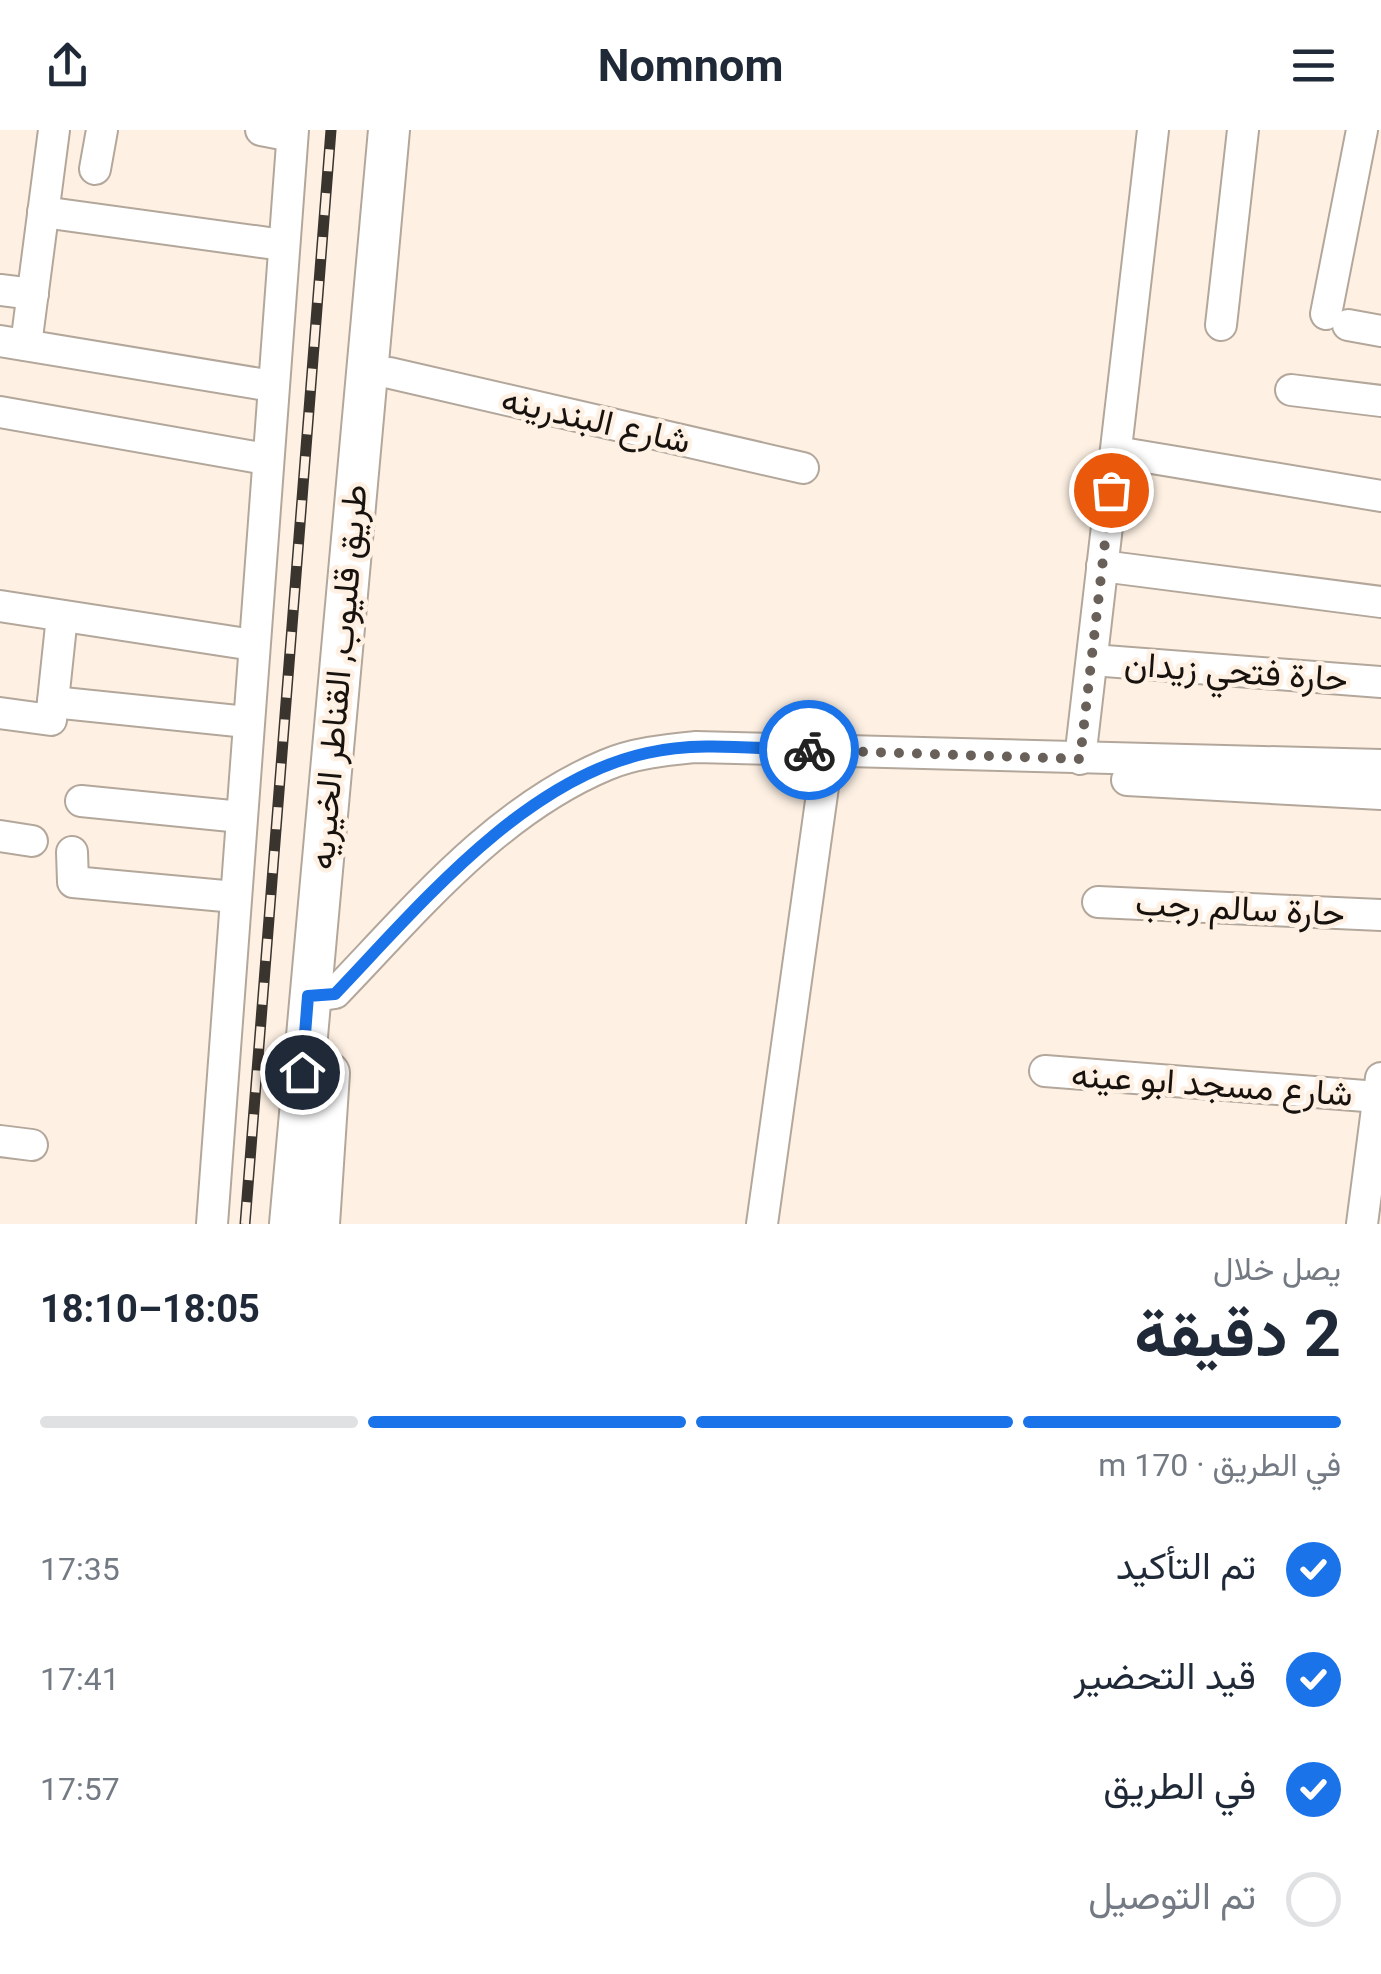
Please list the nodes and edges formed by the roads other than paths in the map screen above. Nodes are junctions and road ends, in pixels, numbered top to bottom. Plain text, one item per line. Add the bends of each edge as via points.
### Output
1 (54, 130) edge
2 (102, 130) edge
3 (260, 130) edge
4 (390, 130) edge
5 (414, 130) edge
6 (1153, 130) edge
7 (1243, 130) edge
8 (1362, 130) edge
9 (293, 133) edge
10 (95, 169) dead end
11 (43, 212) junction
12 (283, 245) junction
13 (0, 290) edge
14 (33, 294) junction
15 (1221, 325) dead end
16 (1381, 331) edge
17 (13, 343) edge
18 (390, 373) junction
19 (272, 386) junction
20 (1291, 390) dead end
21 (1381, 402) edge
22 (0, 412) edge
23 (1116, 452) junction
24 (266, 459) junction
25 (803, 468) dead end
26 (1381, 496) edge
27 (1102, 566) junction
28 (1381, 602) edge
29 (0, 606) edge
30 (62, 616) junction
31 (252, 644) junction
32 (1092, 660) junction
33 (1381, 682) edge
34 (53, 702) junction
35 (0, 713) edge
36 (248, 722) junction
37 (828, 751) junction
38 (1039, 758) junction
39 (1080, 759) junction
40 (1381, 766) edge
41 (1381, 794) edge
42 (81, 802) dead end
43 (241, 817) junction
44 (0, 836) edge
45 (32, 841) dead end
46 (72, 852) dead end
47 (235, 897) junction
48 (1098, 902) dead end
49 (1381, 915) edge
50 (322, 995) junction
51 (1045, 1071) dead end
52 (1380, 1087) edge
53 (0, 1141) edge
54 (1377, 1142) edge
55 (32, 1145) dead end
56 (212, 1224) edge
57 (290, 1224) edge
58 (319, 1224) edge
59 (762, 1224) edge
60 (1362, 1224) edge

1 - 11 street
2 - 10 street
3 - 9 street
4 - 50 main road, طريق قليوب, القناطر الخيريه
5 - 18 main road, طريق قليوب, القناطر الخيريه
6 - 23 street
7 - 15 street
8 - 16 street via 1337,320
9 - 12 street
11 - 12 street
11 - 14 street
12 - 19 street
13 - 14 street
14 - 17 street
17 - 19 street
18 - 25 street, شارع البندرينه
18 - 50 main road, طريق قليوب, القناطر الخيريه
19 - 24 street
20 - 21 street
22 - 24 street
23 - 26 street
23 - 27 street
24 - 31 street
27 - 28 street
27 - 32 street
29 - 30 street
30 - 31 street
30 - 34 street
31 - 36 street
32 - 33 street, حارة فتحي زيدان
32 - 39 street
34 - 35 street via 51,720
34 - 36 street
36 - 43 street
37 - 38 street
37 - 50 street via 696,747 605,765 530,809 462,862
37 - 59 street
38 - 39 street
38 - 41 street via 1085,777
39 - 40 street
42 - 43 street
43 - 47 street
44 - 45 street
46 - 47 street via 73,882
47 - 56 street
48 - 49 street, حارة سالم رجب
50 - 57 main road, طريق قليوب, القناطر الخيريه
50 - 58 main road, طريق قليوب, القناطر الخيريه
51 - 52 street, شارع مسجد ابو عينه
52 - 54 street
53 - 55 street
54 - 60 street

